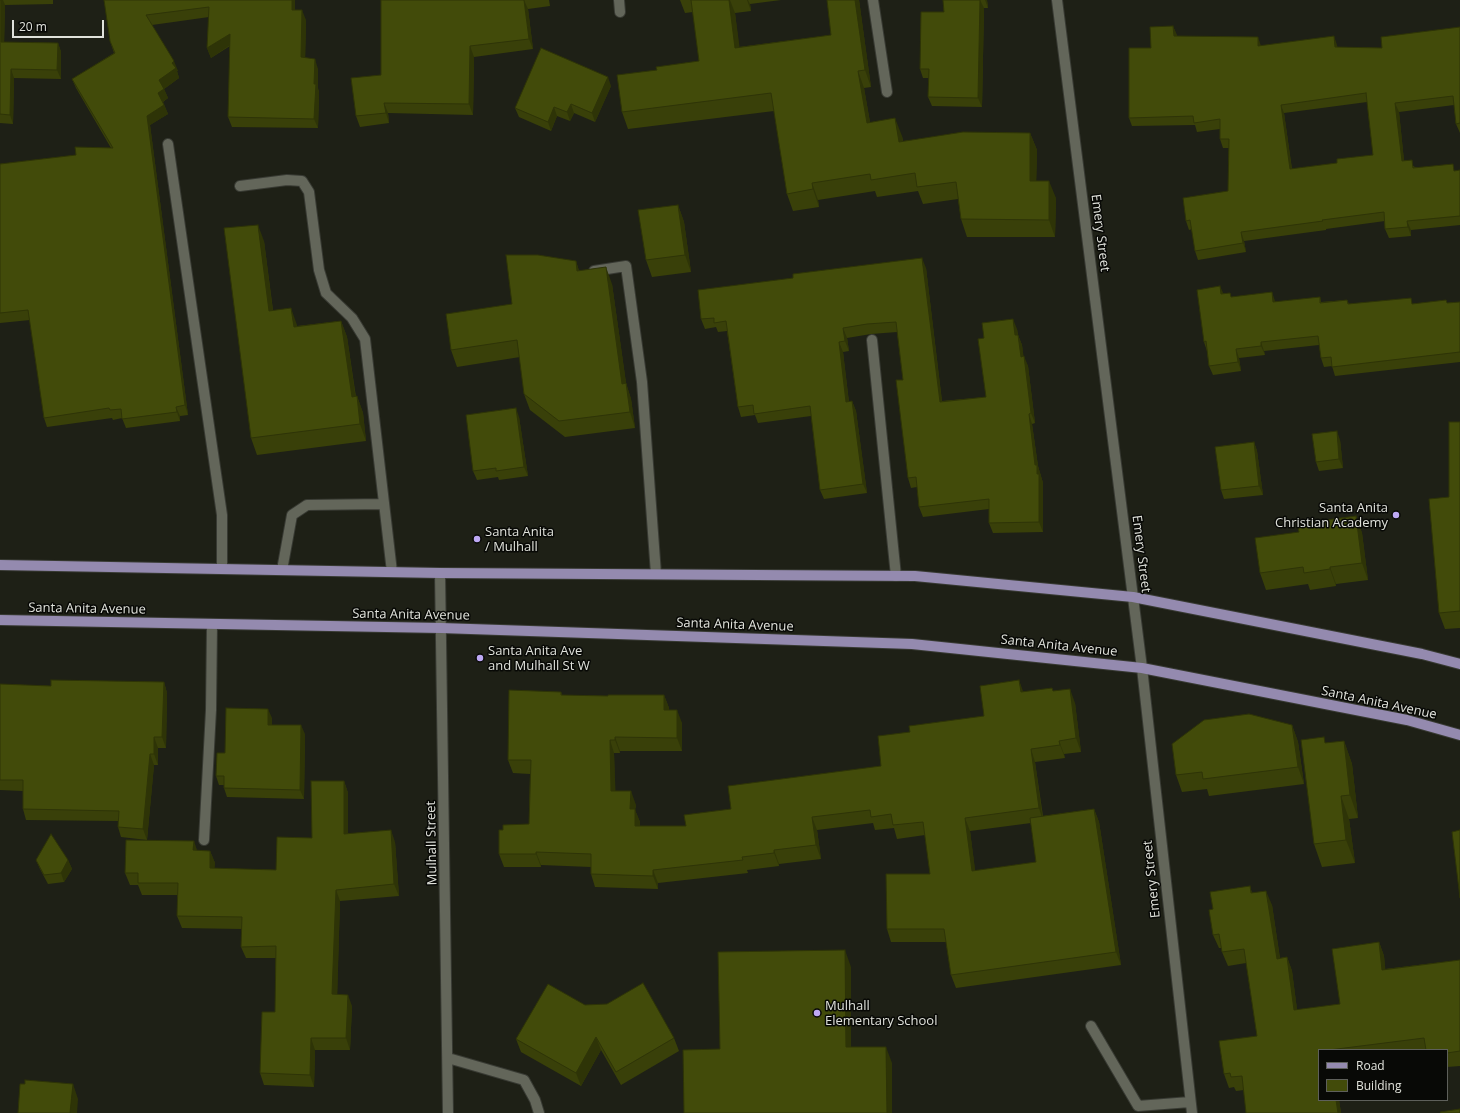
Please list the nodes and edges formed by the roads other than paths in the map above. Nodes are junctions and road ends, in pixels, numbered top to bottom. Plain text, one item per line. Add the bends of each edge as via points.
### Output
1 (619, 0) edge
2 (873, 0) edge
3 (1057, 0) edge
4 (620, 12) dead end
5 (887, 92) dead end
6 (168, 144) dead end
7 (240, 186) dead end
8 (593, 271) edge
9 (872, 340) edge
10 (384, 504) junction
11 (0, 564) edge
12 (222, 569) junction
13 (282, 570) junction
14 (392, 572) junction
15 (440, 573) junction
16 (656, 574) junction
17 (896, 576) junction
18 (1133, 597) junction
19 (0, 620) edge
20 (212, 624) junction
21 (441, 628) junction
22 (1460, 664) edge
23 (1142, 668) junction
24 (1460, 735) edge
25 (204, 840) dead end
26 (1091, 1026) dead end
27 (448, 1058) junction
28 (1190, 1102) junction
29 (448, 1113) edge
30 (539, 1113) edge
31 (1192, 1113) edge

1 - 4 street
2 - 5 street
3 - 18 street, Emery Street
6 - 12 street via 222,515
7 - 10 street via 287,180 302,181 308,192 319,270 326,293 352,318 365,339
8 - 16 street via 626,266 642,382
9 - 17 street
10 - 13 street via 307,505 292,515
10 - 14 street
11 - 12 main road
12 - 13 main road
13 - 14 main road
14 - 15 main road
15 - 16 main road
15 - 21 street, Mulhall Street
16 - 17 main road
17 - 18 main road
18 - 22 main road via 1414,652
18 - 23 street, Emery Street
19 - 20 main road, Santa Anita Avenue
20 - 21 main road, Santa Anita Avenue
20 - 25 street via 211,710
21 - 23 main road, Santa Anita Avenue via 912,644
21 - 27 street, Mulhall Street
23 - 24 main road, Santa Anita Avenue via 1407,720
23 - 28 street, Emery Street
26 - 28 street via 1138,1106
27 - 29 street, Mulhall Street
27 - 30 street via 524,1080 536,1100
28 - 31 street, Emery Street

